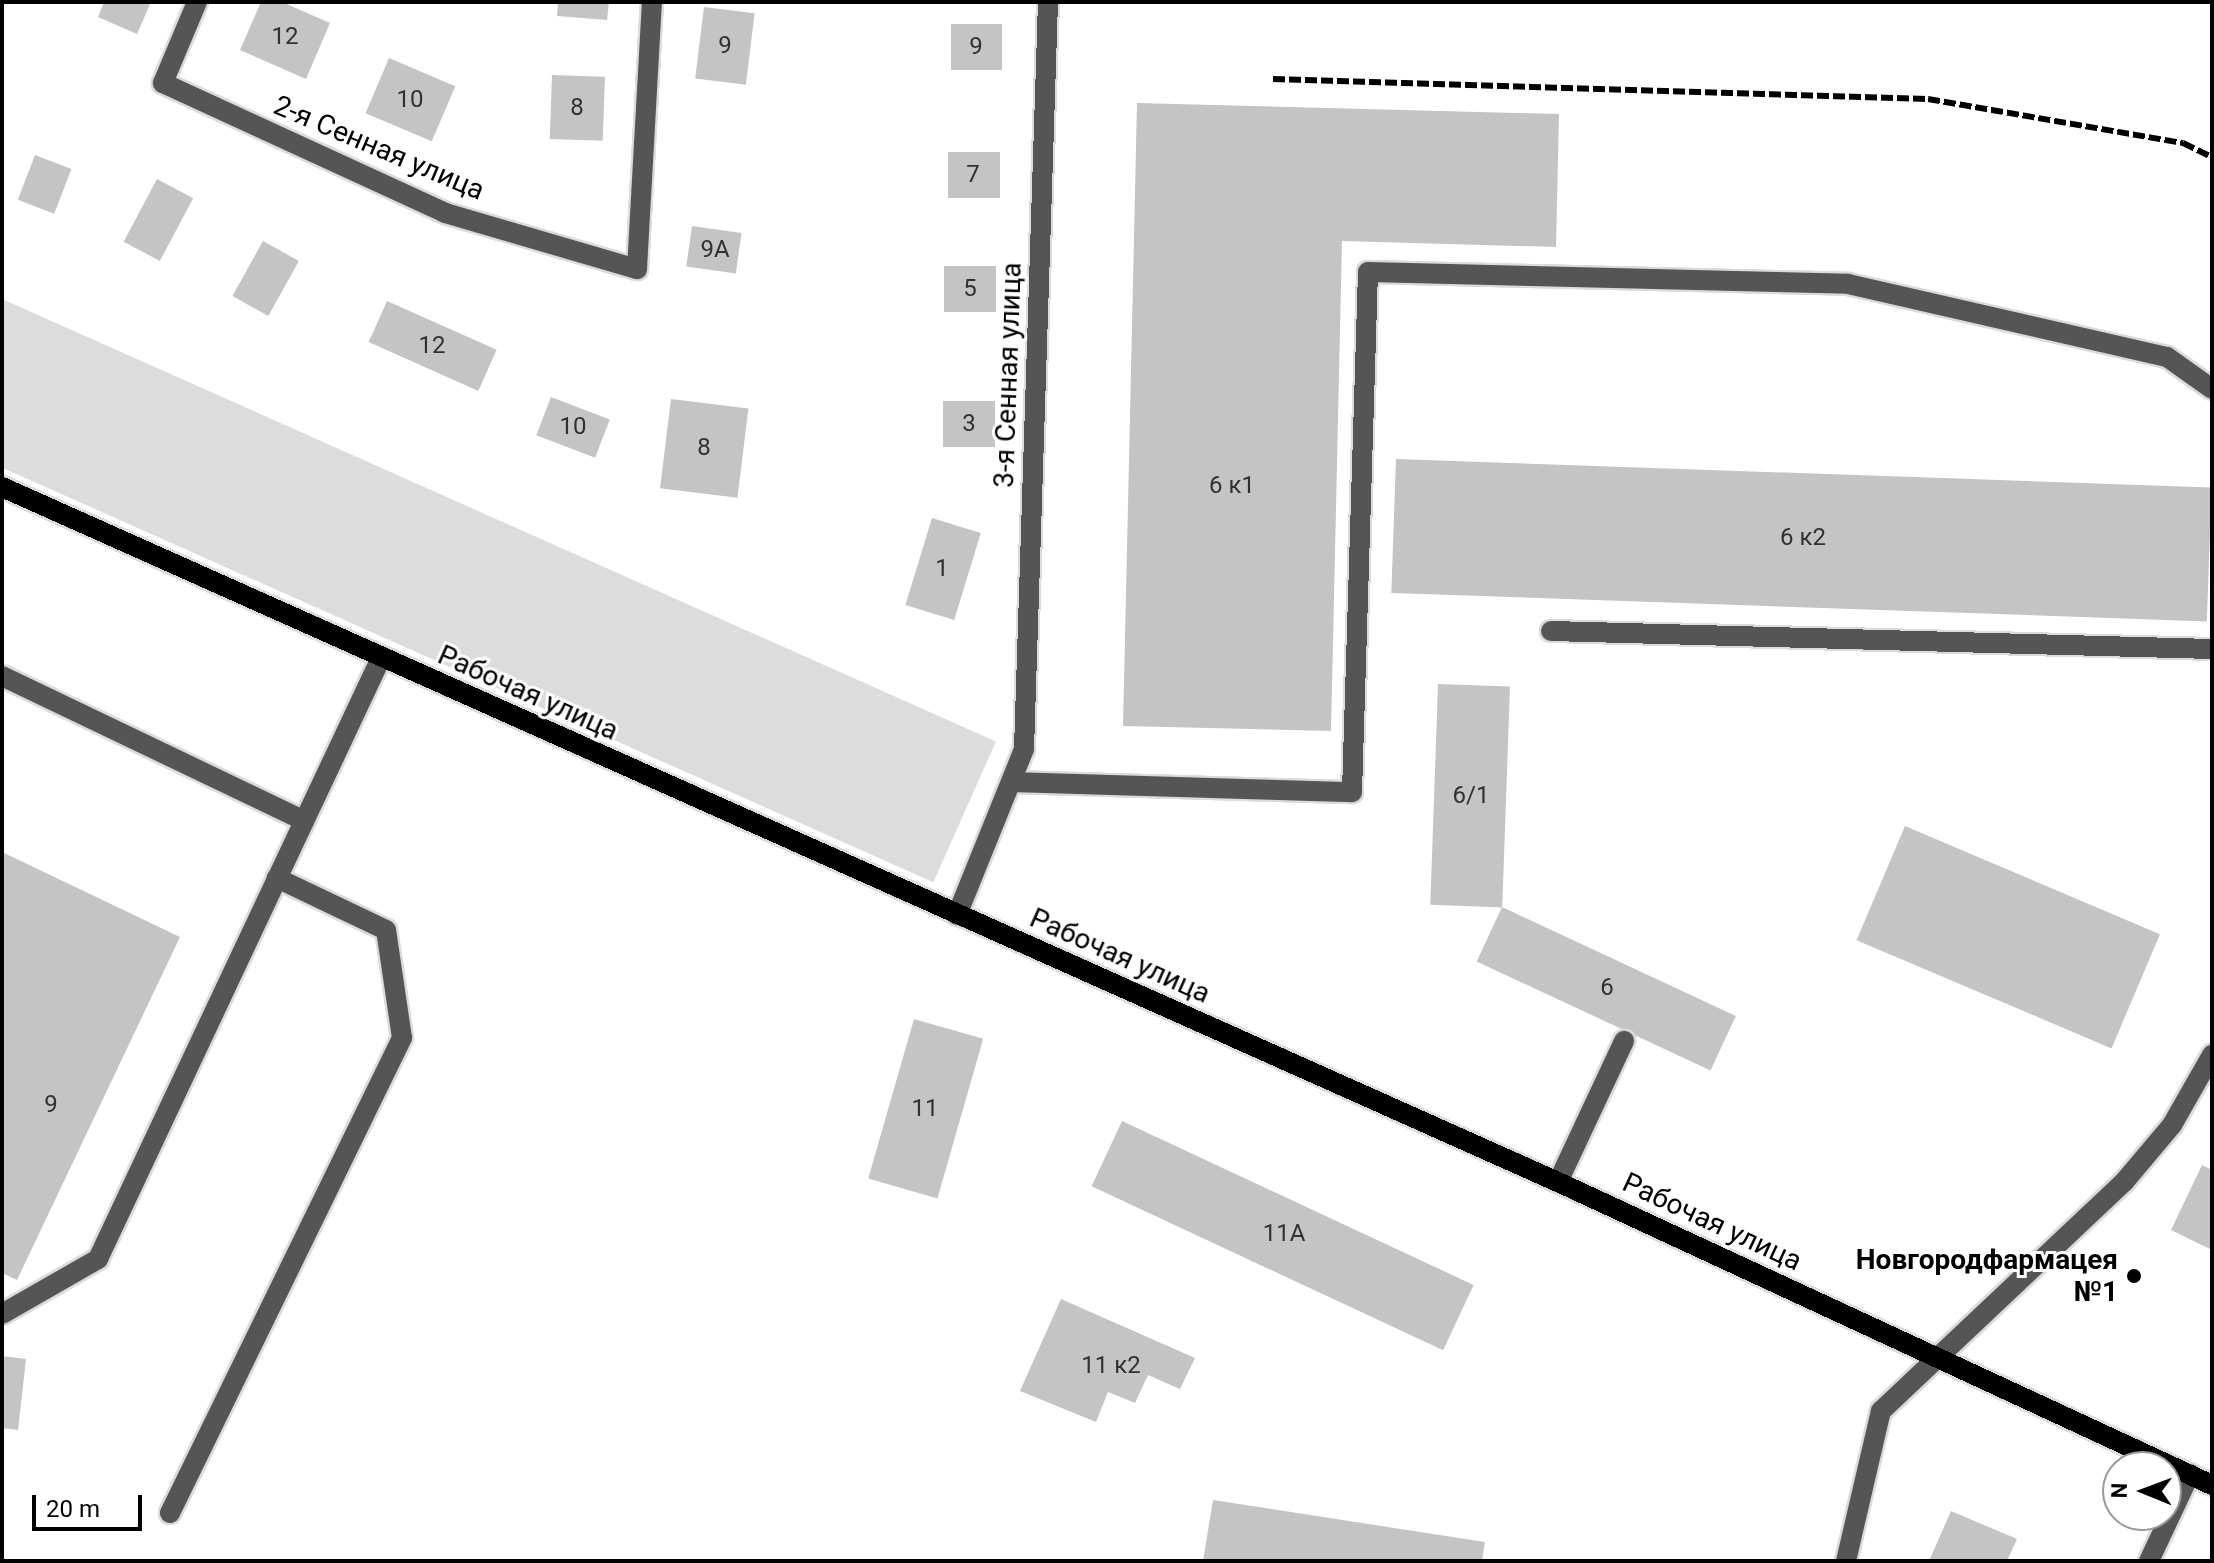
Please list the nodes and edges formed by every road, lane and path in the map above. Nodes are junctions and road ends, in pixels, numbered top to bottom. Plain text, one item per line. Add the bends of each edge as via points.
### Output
1 (197, 2) edge
2 (652, 2) edge
3 (1048, 2) edge
4 (2212, 389) edge
5 (2, 487) edge
6 (1551, 631) dead end
7 (2212, 649) edge
8 (381, 658) junction
9 (2, 676) edge
10 (1012, 782) junction
11 (304, 821) junction
12 (277, 878) junction
13 (957, 915) junction
14 (1624, 1041) dead end
15 (2212, 1055) edge
16 (1558, 1182) junction
17 (2, 1314) edge
18 (1939, 1356) junction
19 (2190, 1474) junction
20 (2212, 1485) edge
21 (170, 1513) dead end
22 (1846, 1561) edge
23 (2149, 1561) edge

1 - 2 street, 2-я Сенная улица via 163,83 445,213 637,269
3 - 10 street, 3-я Сенная улица via 1024,749
4 - 10 street via 2167,357 1848,284 1368,272 1352,792
5 - 8 main road, Рабочая улица
6 - 7 street
8 - 11 street
8 - 13 main road, Рабочая улица
9 - 11 street
10 - 13 street, 3-я Сенная улица
11 - 12 street
12 - 17 street via 98,1259
12 - 21 street via 386,930 402,1038
13 - 16 main road, Рабочая улица
14 - 16 street
15 - 18 street via 2172,1125 2124,1182
16 - 18 main road, Рабочая улица
18 - 19 main road, Рабочая улица
18 - 22 street via 1881,1411
19 - 20 main road, Рабочая улица
19 - 23 street

